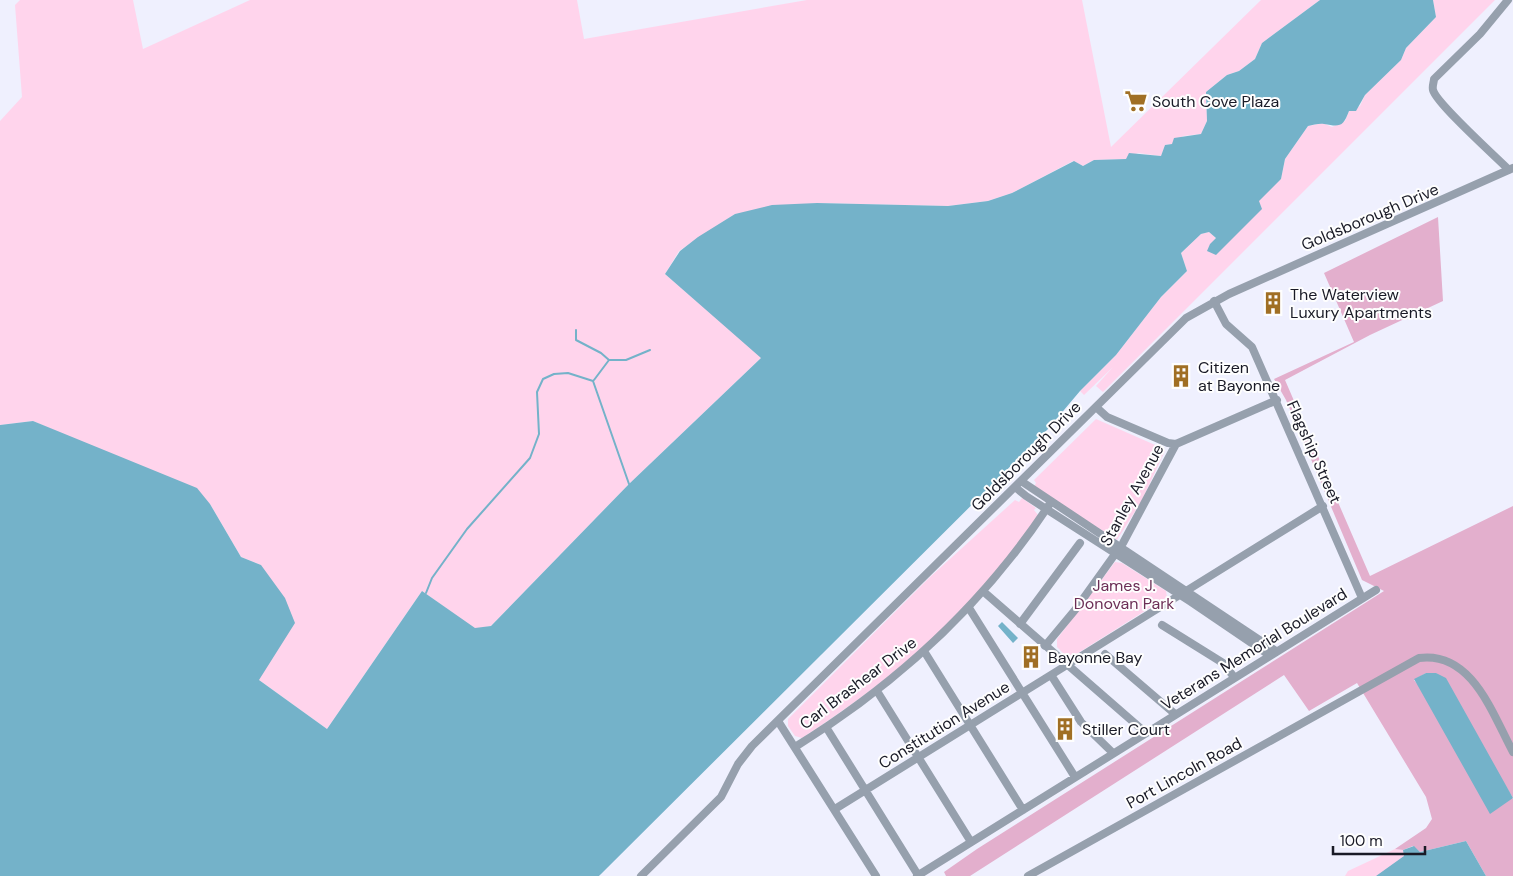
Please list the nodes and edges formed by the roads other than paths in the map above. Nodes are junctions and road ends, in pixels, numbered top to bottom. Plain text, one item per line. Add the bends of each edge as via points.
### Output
1 (1508, 0) edge
2 (1511, 169) edge
3 (1214, 301) junction
4 (1276, 400) junction
5 (1096, 407) junction
6 (1176, 444) junction
7 (1018, 484) junction
8 (1051, 502) junction
9 (1323, 506) junction
10 (1046, 510) junction
11 (1080, 543) dead end
12 (1120, 547) junction
13 (1115, 554) junction
14 (1187, 590) junction
15 (1376, 590) dead end
16 (984, 592) junction
17 (1180, 595) junction
18 (1362, 598) junction
19 (969, 608) junction
20 (1020, 624) junction
21 (1162, 625) dead end
22 (1045, 646) junction
23 (924, 651) junction
24 (1273, 653) junction
25 (1105, 654) dead end
26 (1067, 665) junction
27 (1051, 675) junction
28 (1234, 678) junction
29 (876, 691) junction
30 (1023, 692) junction
31 (1175, 714) junction
32 (778, 721) junction
33 (970, 725) junction
34 (826, 727) junction
35 (1146, 733) junction
36 (795, 747) junction
37 (1513, 752) edge
38 (1113, 753) junction
39 (918, 758) junction
40 (1075, 777) junction
41 (865, 790) junction
42 (835, 810) junction
43 (1023, 810) junction
44 (971, 842) junction
45 (641, 876) edge
46 (876, 876) edge
47 (917, 876) edge
48 (1028, 876) edge

1 - 2 street via 1480,34 1434,78 1433,87 1436,96
2 - 3 street, Goldsborough Drive
3 - 4 street, Flagship Street via 1226,324 1252,347
3 - 5 street, Goldsborough Drive via 1186,318
4 - 6 street, Stanley Avenue
4 - 9 street, Flagship Street
5 - 6 street via 1107,416
5 - 7 street, Goldsborough Drive
6 - 12 street, Stanley Avenue
7 - 8 street
7 - 10 street
7 - 32 street, Goldsborough Drive
8 - 10 street, Carl Brashear Drive
8 - 12 street
9 - 14 street, Constitution Avenue
9 - 18 street, Flagship Street
10 - 13 street
10 - 16 street, Carl Brashear Drive
11 - 20 street
12 - 13 street, Stanley Avenue
12 - 14 street
13 - 17 street
13 - 22 street, Stanley Avenue
14 - 17 street, Constitution Avenue
14 - 24 street
15 - 18 street, Veterans Memorial Boulevard
16 - 19 street, Carl Brashear Drive
16 - 20 street
17 - 24 street
17 - 26 street, Constitution Avenue
18 - 24 street, Veterans Memorial Boulevard
19 - 23 street, Carl Brashear Drive
19 - 30 street
20 - 22 street
21 - 28 street via 1223,663
22 - 26 street
23 - 29 street, Carl Brashear Drive
23 - 33 street
24 - 28 street, Veterans Memorial Boulevard
25 - 31 street
26 - 27 street, Constitution Avenue
26 - 35 street
27 - 30 street, Constitution Avenue
27 - 38 street via 1082,723
28 - 31 street, Veterans Memorial Boulevard
29 - 34 street, Carl Brashear Drive
29 - 39 street
30 - 33 street, Constitution Avenue
30 - 40 street
31 - 35 street, Veterans Memorial Boulevard
32 - 36 street
32 - 45 street, Goldsborough Drive via 745,755 721,797
33 - 39 street, Constitution Avenue
33 - 43 street
34 - 36 street, Carl Brashear Drive
34 - 41 street
35 - 38 street, Veterans Memorial Boulevard
36 - 42 street
37 - 48 street, Port Lincoln Road via 1465,671 1441,658 1419,658
38 - 40 street, Veterans Memorial Boulevard
39 - 41 street, Constitution Avenue
39 - 44 street
40 - 43 street, Veterans Memorial Boulevard
41 - 42 street, Constitution Avenue
41 - 47 street
42 - 46 street
43 - 44 street, Veterans Memorial Boulevard
44 - 47 street, Veterans Memorial Boulevard

